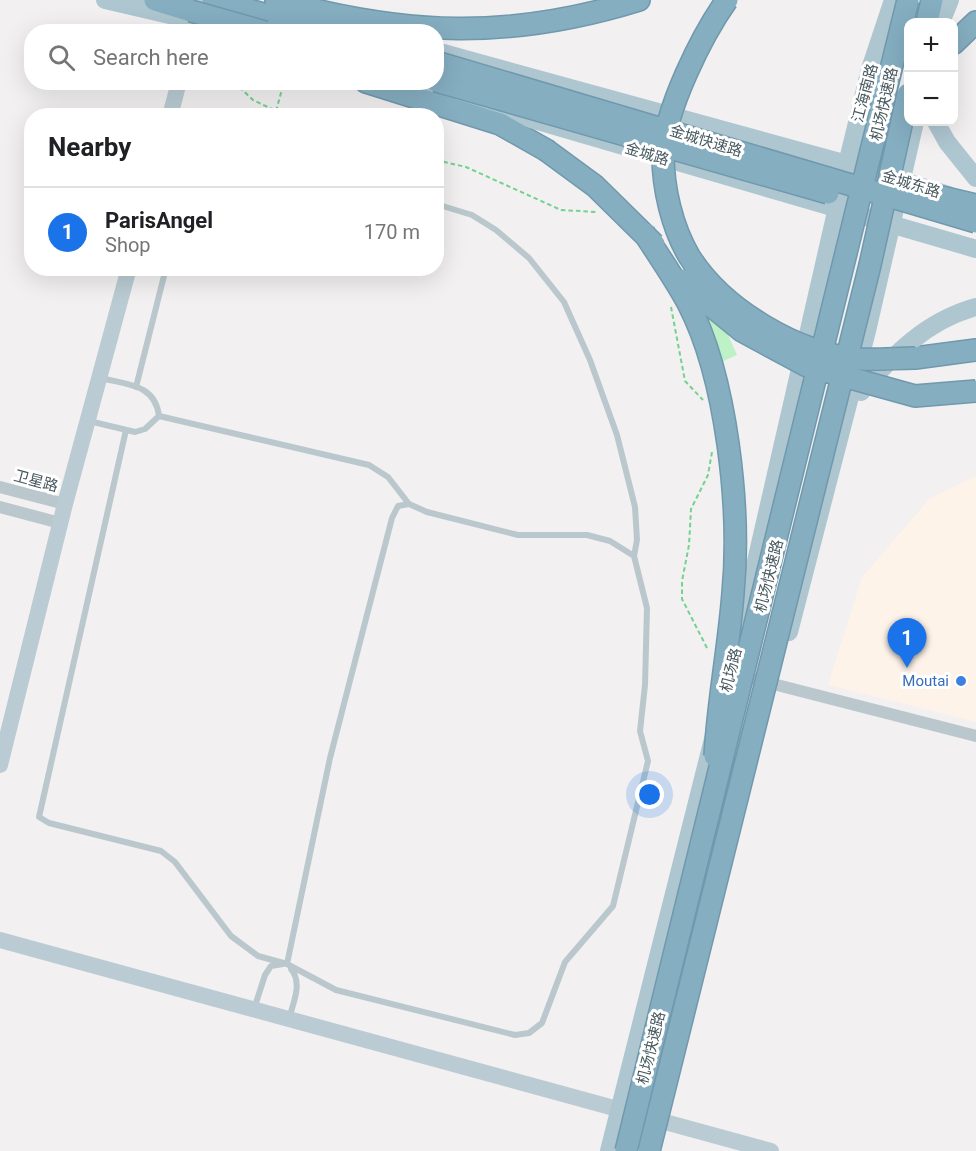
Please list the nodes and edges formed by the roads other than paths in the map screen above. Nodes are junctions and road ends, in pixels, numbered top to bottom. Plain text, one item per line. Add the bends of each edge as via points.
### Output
1 (105, 0) edge
2 (155, 0) edge
3 (213, 0) edge
4 (249, 0) edge
5 (276, 0) edge
6 (639, 0) edge
7 (728, 0) edge
8 (893, 0) edge
9 (908, 0) edge
10 (932, 0) edge
11 (950, 0) edge
12 (195, 16) edge
13 (928, 18) edge
14 (943, 18) edge
15 (976, 22) edge
16 (213, 24) edge
17 (230, 24) edge
18 (299, 24) edge
19 (335, 24) edge
20 (389, 24) edge
21 (444, 28) edge
22 (958, 39) edge
23 (444, 53) edge
24 (444, 64) edge
25 (444, 83) edge
26 (524, 87) junction
27 (177, 90) edge
28 (392, 90) edge
29 (431, 90) edge
30 (172, 108) edge
31 (904, 115) edge
32 (913, 126) edge
33 (913, 126) edge
34 (938, 126) edge
35 (847, 164) junction
36 (976, 178) edge
37 (901, 181) junction
38 (842, 187) joint
39 (976, 204) edge
40 (444, 206) edge
41 (836, 210) junction
42 (976, 222) edge
43 (891, 225) junction
44 (644, 233) junction
45 (976, 236) edge
46 (976, 249) edge
47 (870, 265) junction
48 (127, 276) edge
49 (164, 276) edge
50 (976, 307) edge
51 (976, 350) edge
52 (100, 377) junction
53 (136, 387) junction
54 (976, 391) edge
55 (159, 416) junction
56 (846, 416) junction
57 (88, 421) junction
58 (126, 430) junction
59 (0, 487) edge
60 (65, 504) junction
61 (409, 504) junction
62 (0, 507) edge
63 (60, 523) junction
64 (634, 556) junction
65 (731, 673) junction
66 (775, 686) junction
67 (976, 735) edge
68 (0, 765) edge
69 (713, 803) junction
70 (0, 940) edge
71 (287, 964) junction
72 (254, 1010) junction
73 (289, 1019) junction
74 (617, 1110) junction
75 (663, 1122) junction
76 (609, 1151) edge
77 (626, 1151) edge
78 (650, 1151) edge
79 (656, 1151) edge
80 (771, 1151) edge

1 - 12 main road
2 - 12 highway
3 - 18 highway
4 - 19 main road
5 - 20 highway
6 - 21 highway via 540,25
7 - 51 highway, bridge via 696,54 675,103 663,154 669,207 689,255 720,294 761,324 807,346 858,359 915,358
8 - 35 main road, 江海南路 via 870,69
9 - 69 highway, 机场快速路, bridge
10 - 13 highway
11 - 14 main road
12 - 16 highway, bridge
12 - 17 highway, bridge
15 - 22 highway
23 - 35 main road
24 - 26 highway, 金城快速路, bridge
25 - 45 highway, 金城快速路, bridge
26 - 39 highway, bridge
26 - 42 highway, 金城快速路, bridge
27 - 30 street
28 - 44 highway, bridge via 500,124 546,150 595,186
29 - 41 main road, 金城路
31 - 47 highway, 机场快速路, bridge
32 - 47 highway, bridge
33 - 37 main road
34 - 36 main road
35 - 37 main road, 金城东路
35 - 38 main road, 江海南路
37 - 39 main road, 金城东路
37 - 43 main road
38 - 41 main road, 机场路
40 - 64 lane via 472,215 496,230 529,258 564,302 590,360 616,435 635,507
41 - 43 main road, 金城路
41 - 65 main road, 机场路
43 - 46 main road
43 - 56 main road
44 - 54 highway, bridge via 693,291 742,331 807,366 915,396
44 - 69 highway, bridge via 688,304 712,369 726,433 734,591 717,726
47 - 78 highway, 机场快速路, bridge
48 - 52 street
49 - 53 lane
50 - 56 main road via 930,327 896,351
52 - 53 lane
52 - 57 street
53 - 55 lane via 152,395 158,403
55 - 58 lane via 145,429
55 - 61 lane via 369,465 388,477
56 - 66 main road
57 - 58 lane
57 - 60 street
58 - 71 lane via 39,817 49,823 161,851 175,862 231,936 258,956
59 - 60 street, 卫星路
60 - 63 street
61 - 64 lane via 518,535 587,535 610,541
61 - 71 lane via 398,506 392,518 330,758
62 - 63 street
63 - 68 street
64 - 71 lane via 647,608 640,731 648,761 613,906 565,962 542,1023 529,1033 515,1035 336,990
65 - 66 street
65 - 74 main road, 机场路
66 - 67 street
66 - 75 main road
69 - 77 highway, 机场快速路, bridge
70 - 72 street
71 - 72 lane via 271,966
71 - 73 lane via 296,975 298,987
72 - 73 street
73 - 74 street
74 - 75 street
74 - 76 main road, 机场路
75 - 79 main road
75 - 80 street

